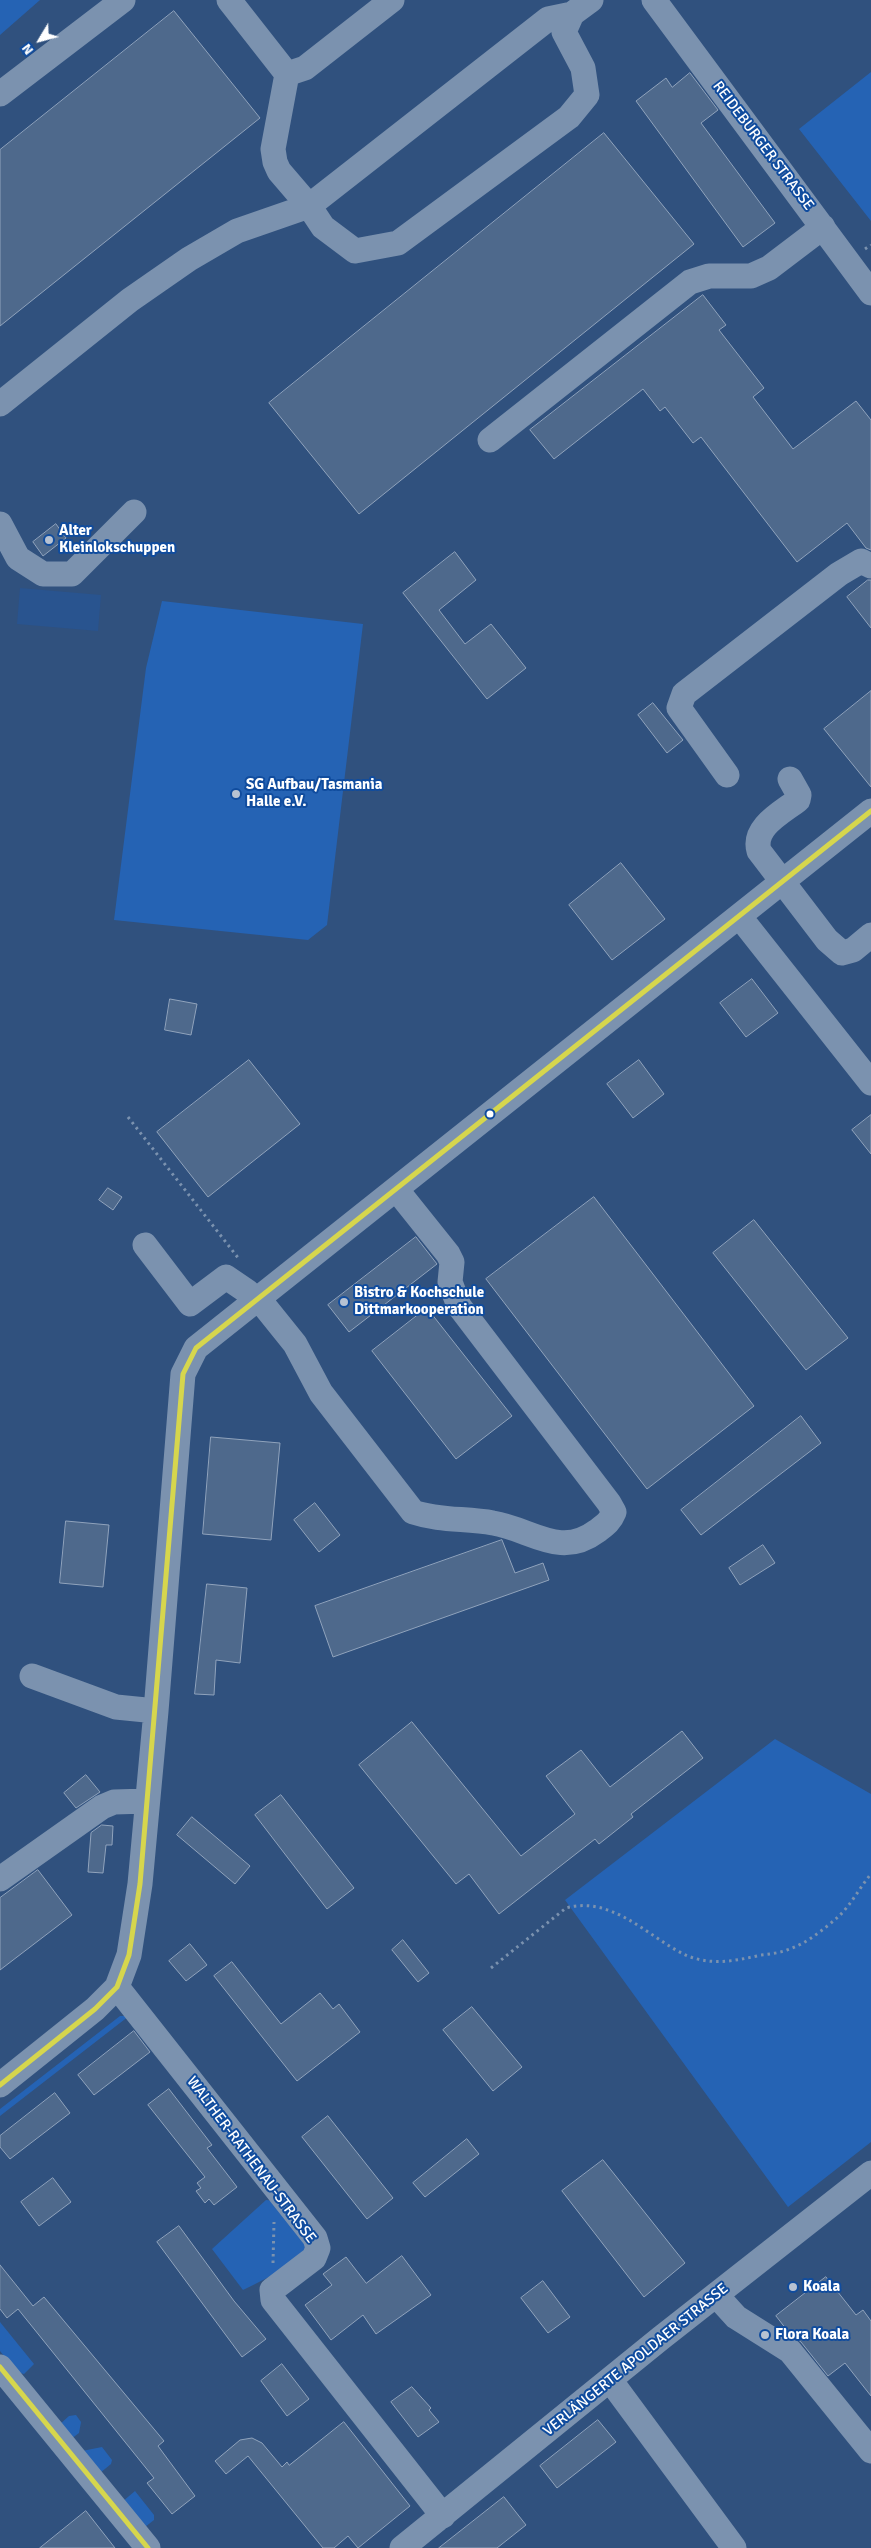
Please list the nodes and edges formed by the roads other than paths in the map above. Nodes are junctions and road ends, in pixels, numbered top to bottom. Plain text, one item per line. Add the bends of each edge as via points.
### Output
1 (123, 0) edge
2 (229, 0) edge
3 (392, 0) edge
4 (654, 0) edge
5 (581, 7) edge
6 (288, 74) junction
7 (0, 94) edge
8 (309, 206) junction
9 (823, 227) junction
10 (871, 293) edge
11 (0, 404) edge
12 (490, 440) dead end
13 (134, 512) dead end
14 (0, 524) edge
15 (871, 566) edge
16 (727, 774) dead end
17 (790, 778) dead end
18 (871, 811) edge
19 (781, 882) junction
20 (739, 916) junction
21 (871, 936) edge
22 (871, 1083) edge
23 (396, 1189) junction
24 (145, 1245) dead end
25 (255, 1301) junction
26 (32, 1676) dead end
27 (156, 1711) junction
28 (147, 1801) junction
29 (0, 1880) edge
30 (117, 1987) junction
31 (0, 2085) edge
32 (871, 2173) edge
33 (716, 2295) junction
34 (0, 2367) edge
35 (610, 2380) junction
36 (871, 2451) edge
37 (443, 2516) junction
38 (148, 2548) edge
39 (402, 2548) edge
40 (734, 2548) edge

1 - 7 street
2 - 6 street
3 - 6 street via 305,68
4 - 9 street, REIDEBURGER STRASSE
5 - 8 street via 548,19
5 - 8 street via 564,32 583,68 587,95 569,117 467,194 398,243 355,251 323,227
6 - 8 street via 273,149 275,162
8 - 11 street via 237,231 189,259 130,300
9 - 10 street, REIDEBURGER STRASSE
9 - 12 street via 776,263 751,276 709,276 690,282
13 - 14 street via 72,574 43,574 18,558
15 - 16 street via 861,562 839,574 684,694 679,708
17 - 19 street via 800,795 798,800 765,826 757,844 762,857
18 - 19 street
19 - 20 street
19 - 21 street via 827,940 842,953 853,950
20 - 22 street
20 - 23 street
23 - 25 street
23 - 25 street via 448,1254 452,1262 450,1282 459,1306 609,1503 614,1512 610,1521 584,1541 555,1544 499,1524 433,1519 413,1512 321,1393 296,1344
24 - 25 street via 190,1304 226,1277
25 - 27 street via 196,1348 183,1374
26 - 27 street via 116,1707
27 - 28 street
28 - 29 street via 114,1802 102,1807
28 - 30 street via 140,1884 129,1955
30 - 31 street via 95,2009
30 - 37 street, WALTHER-RATHENAU-STRASSE via 314,2238 318,2248 314,2258 272,2290 273,2300
32 - 33 street, VERLÄNGERTE APOLDAER STRASSE
33 - 35 street, VERLÄNGERTE APOLDAER STRASSE
33 - 36 street via 736,2317 790,2351
34 - 38 street
35 - 37 street, VERLÄNGERTE APOLDAER STRASSE
35 - 40 street
37 - 39 street, VERLÄNGERTE APOLDAER STRASSE

